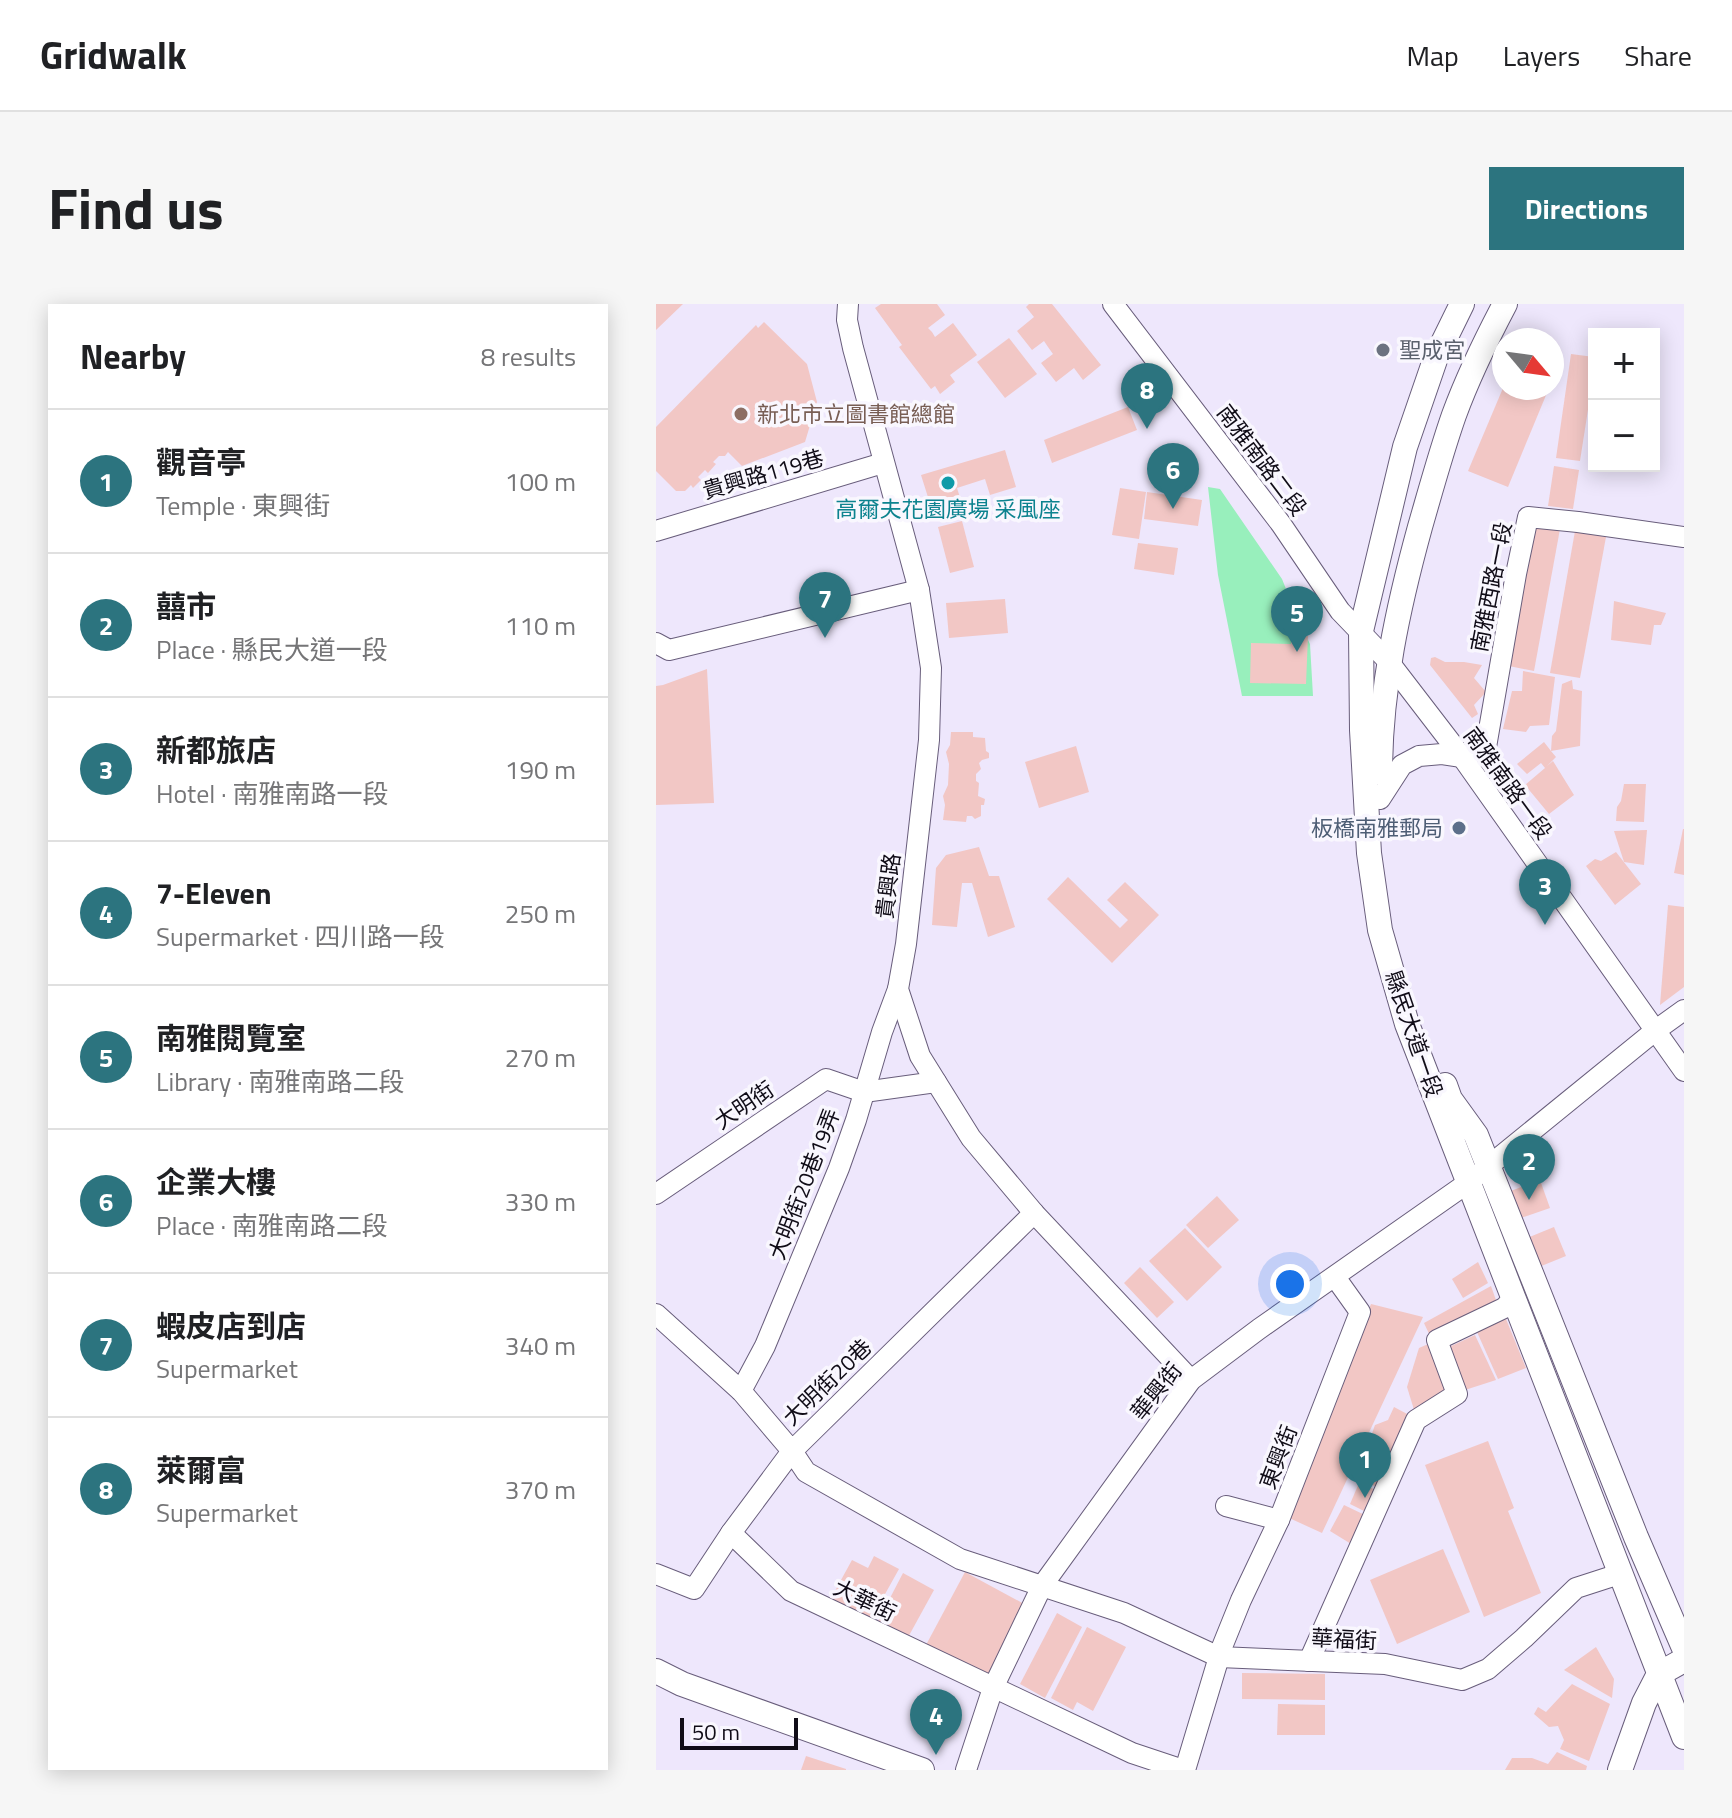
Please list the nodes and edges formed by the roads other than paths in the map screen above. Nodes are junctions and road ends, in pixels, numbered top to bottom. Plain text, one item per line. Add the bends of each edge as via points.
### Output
1 (848, 304) edge
2 (1113, 304) edge
3 (1505, 304) edge
4 (1459, 310) edge
5 (883, 463) junction
6 (656, 531) edge
7 (1684, 537) edge
8 (919, 590) junction
9 (849, 615) dead end
10 (1366, 637) junction
11 (656, 643) edge
12 (656, 662) edge
13 (1389, 662) junction
14 (1462, 757) junction
15 (1380, 799) junction
16 (898, 989) junction
17 (1684, 1010) edge
18 (1656, 1030) junction
19 (1684, 1071) edge
20 (936, 1082) junction
21 (864, 1092) junction
22 (1479, 1174) junction
23 (656, 1194) edge
24 (1034, 1213) junction
25 (1335, 1277) junction
26 (1512, 1300) junction
27 (656, 1314) edge
28 (1191, 1380) junction
29 (741, 1391) junction
30 (792, 1451) junction
31 (1226, 1506) dead end
32 (1279, 1520) junction
33 (731, 1533) junction
34 (1619, 1570) junction
35 (656, 1574) edge
36 (1042, 1586) junction
37 (1684, 1648) edge
38 (1219, 1657) junction
39 (1684, 1660) edge
40 (1309, 1661) junction
41 (656, 1671) edge
42 (1659, 1674) junction
43 (993, 1688) junction
44 (1684, 1737) edge
45 (922, 1770) edge
46 (966, 1770) edge
47 (1184, 1770) edge
48 (1620, 1770) edge

1 - 5 street, 貴興路 via 853,348
2 - 10 street, 南雅南路二段 via 1281,524 1340,611
3 - 13 main road, 縣民大道一段 via 1455,414 1409,569
4 - 10 main road, 縣民大道一段 via 1436,357 1405,447
5 - 6 street, 貴興路119巷
5 - 8 street, 貴興路
7 - 14 street, 南雅西路一段 via 1528,517 1486,747
8 - 11 street via 669,650
8 - 16 street, 貴興路 via 931,668 929,740
9 - 12 street
10 - 13 street, 南雅南路一段
10 - 22 main road, 縣民大道一段 via 1362,730 1369,853 1380,930 1407,1024
13 - 14 street, 南雅南路一段
13 - 15 main road, 縣民大道一段 via 1380,735
14 - 15 street via 1419,756 1402,765
14 - 18 street, 南雅南路一段
15 - 22 main road, 縣民大道一段 via 1398,949 1450,1099 1476,1135
16 - 20 street, 貴興路 via 920,1056
16 - 21 street, 大明街20巷19弄
17 - 18 street, 華興街
18 - 19 street, 南雅南路一段
18 - 22 street, 華興街
20 - 21 street
20 - 24 street, 貴興路 via 971,1138
21 - 23 street, 大明街 via 826,1079
21 - 29 street, 大明街20巷19弄 via 839,1168
22 - 25 street, 華興街
22 - 26 main road, 縣民大道一段
22 - 37 main road, 縣民大道一段
24 - 28 street, 貴興路
24 - 30 street, 大明街20巷
25 - 28 street, 華興街
25 - 32 street, 東興街 via 1360,1312
26 - 34 main road, 縣民大道一段
26 - 40 street via 1437,1340 1457,1394 1416,1420
27 - 29 street, 大明街20巷
28 - 36 street, 華興街
29 - 30 street, 大明街20巷
30 - 33 street
30 - 36 street, 華福街 via 806,1472 960,1559
31 - 32 street
32 - 38 street, 東興街
33 - 35 street via 694,1589
33 - 43 street, 大華街 via 791,1591
34 - 40 street, 華福街 via 1576,1588 1488,1669 1462,1680 1385,1664
34 - 42 main road, 縣民大道一段
36 - 38 street, 華福街 via 1124,1613
36 - 43 street, 華興街
38 - 40 street, 華福街
38 - 47 street, 大華街
39 - 42 main road
41 - 45 main road
42 - 44 main road, 縣民大道一段
42 - 48 main road
43 - 46 street
43 - 47 street, 大華街 via 1132,1753

